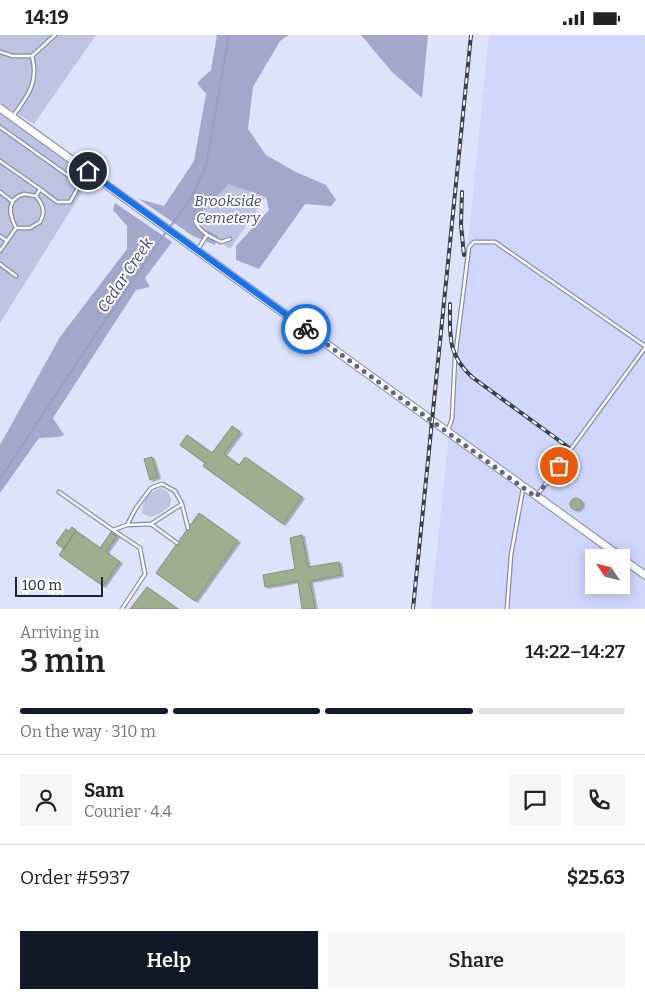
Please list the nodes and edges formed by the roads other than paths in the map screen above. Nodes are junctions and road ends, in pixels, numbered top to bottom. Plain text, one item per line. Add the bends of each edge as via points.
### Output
1 (55, 35) edge
2 (0, 52) edge
3 (32, 56) junction
4 (0, 108) edge
5 (12, 117) junction
6 (0, 127) edge
7 (0, 161) edge
8 (88, 171) junction
9 (80, 184) junction
10 (40, 189) junction
11 (0, 192) edge
12 (36, 195) junction
13 (12, 201) junction
14 (195, 221) dead end
15 (16, 228) junction
16 (208, 235) junction
17 (0, 236) edge
18 (230, 239) dead end
19 (6, 241) junction
20 (197, 250) junction
21 (0, 251) edge
22 (0, 264) edge
23 (16, 276) dead end
24 (645, 347) edge
25 (447, 432) junction
26 (523, 487) junction
27 (60, 492) dead end
28 (536, 497) junction
29 (182, 504) junction
30 (150, 524) junction
31 (127, 525) junction
32 (188, 528) dead end
33 (113, 530) junction
34 (177, 543) dead end
35 (608, 549) edge
36 (630, 564) edge
37 (645, 575) edge
38 (122, 609) edge
39 (506, 609) edge

1 - 3 lane
2 - 3 lane
3 - 5 lane via 34,84
4 - 5 main road
5 - 8 main road
6 - 9 lane
7 - 10 lane
8 - 9 lane
8 - 20 main road
9 - 10 lane via 70,202 57,202
10 - 12 lane
11 - 13 lane
12 - 13 lane via 24,194
12 - 15 lane via 44,210 42,219 30,228
13 - 15 lane via 9,214
14 - 16 lane via 197,227
15 - 19 lane
16 - 18 lane via 222,242
16 - 20 lane
17 - 19 lane
19 - 21 lane
20 - 25 main road
22 - 23 lane
24 - 25 lane via 495,242 474,242 469,247 455,358 452,419
24 - 28 lane
25 - 26 main road
26 - 28 main road
26 - 39 lane via 511,555
27 - 33 lane
28 - 35 main road
29 - 30 lane
29 - 31 lane via 175,491 162,484 151,488
29 - 32 lane
30 - 31 lane
30 - 34 lane
31 - 33 lane
33 - 38 lane via 140,548 145,574
36 - 37 main road

